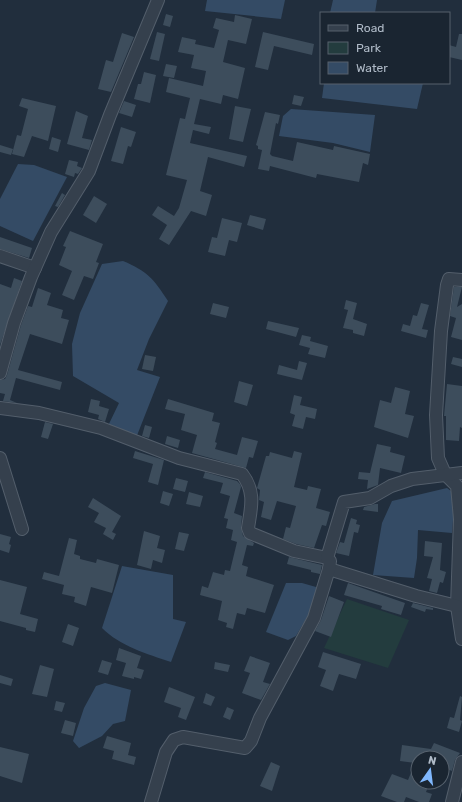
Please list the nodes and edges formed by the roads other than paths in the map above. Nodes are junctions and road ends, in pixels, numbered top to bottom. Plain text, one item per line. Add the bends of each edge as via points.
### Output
1 (158, 0) edge
2 (0, 256) edge
3 (36, 268) junction
4 (462, 280) edge
5 (0, 373) edge
6 (0, 408) edge
7 (0, 458) edge
8 (462, 473) edge
9 (445, 474) junction
10 (22, 529) dead end
11 (328, 564) junction
12 (457, 606) junction
13 (462, 638) edge
14 (462, 762) edge
15 (151, 802) edge
16 (452, 802) edge

1 - 3 street via 89,172 51,232
2 - 3 street
3 - 5 street via 14,323
4 - 9 street via 449,280 441,331 436,415 438,458
6 - 11 street via 39,413 101,428 178,458 242,474 253,496 248,528 250,533
7 - 10 street
8 - 9 street
9 - 11 street via 412,479 391,486 370,498 344,502
9 - 12 street via 457,486 460,520
11 - 12 street via 416,596
11 - 15 street via 314,618 260,718 251,741 245,748 183,737 174,740 166,752
12 - 13 street
14 - 16 street

